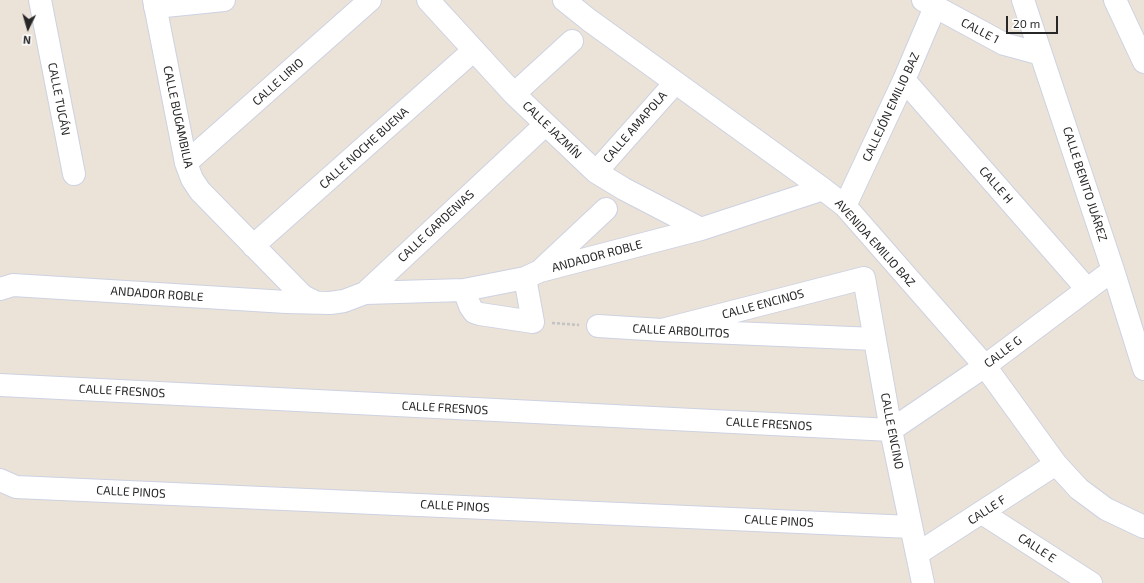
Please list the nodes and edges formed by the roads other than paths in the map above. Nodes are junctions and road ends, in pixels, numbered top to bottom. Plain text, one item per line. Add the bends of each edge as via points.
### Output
1 (40, 0) edge
2 (224, 0) edge
3 (370, 0) edge
4 (428, 0) edge
5 (1023, 0) edge
6 (1115, 0) edge
7 (574, 3) edge
8 (155, 4) edge
9 (929, 4) edge
10 (572, 41) dead end
11 (474, 50) junction
12 (1042, 54) junction
13 (1144, 62) edge
14 (904, 80) junction
15 (675, 83) junction
16 (514, 94) junction
17 (545, 125) junction
18 (186, 163) junction
19 (596, 172) junction
20 (74, 174) dead end
21 (823, 189) junction
22 (845, 206) junction
23 (606, 209) dead end
24 (701, 229) junction
25 (253, 246) junction
26 (1113, 270) junction
27 (532, 274) junction
28 (864, 278) joint
29 (0, 289) edge
30 (1087, 289) junction
31 (464, 290) junction
32 (365, 293) junction
33 (315, 302) junction
34 (598, 326) road end
35 (662, 330) junction
36 (875, 339) junction
37 (985, 366) junction
38 (1144, 369) edge
39 (0, 385) edge
40 (891, 430) junction
41 (1056, 464) junction
42 (0, 480) edge
43 (982, 513) junction
44 (912, 527) junction
45 (1144, 527) edge
46 (917, 554) junction
47 (923, 583) edge
48 (1091, 583) edge

1 - 20 street, CALLE TUCÁN
2 - 8 street
3 - 18 street, CALLE LIRIO
4 - 11 street, CALLE JAZMÍN
5 - 12 street, CALLE BENITO JUÁREZ
6 - 13 street
7 - 15 street, AVENIDA EMILIO BAZ
8 - 18 street, CALLE BUGAMBILIA
9 - 12 street, CALLE 1 via 1004,44
9 - 14 street, CALLEJÓN EMILIO BAZ
10 - 16 street
11 - 16 street, CALLE JAZMÍN
11 - 25 street, CALLE NOCHE BUENA
12 - 26 street, CALLE BENITO JUÁREZ
14 - 22 street, CALLEJÓN EMILIO BAZ
14 - 30 street, CALLE H
15 - 19 street, CALLE AMAPOLA
15 - 21 street, AVENIDA EMILIO BAZ
16 - 17 street, CALLE JAZMÍN
17 - 19 street, CALLE JAZMÍN
17 - 32 street, CALLE GARDENIAS
18 - 25 street, CALLE BUGAMBILIA via 200,191
19 - 24 street, CALLE JAZMÍN
21 - 22 street, AVENIDA EMILIO BAZ
21 - 24 street, ANDADOR ROBLE
22 - 37 street, AVENIDA EMILIO BAZ
23 - 27 street
24 - 27 street, ANDADOR ROBLE
25 - 33 street, CALLE BUGAMBILIA via 303,296
26 - 30 street, CALLE G
26 - 38 street, CALLE BENITO JUÁREZ
27 - 31 street, ANDADOR ROBLE
27 - 31 street via 533,322 474,312
28 - 35 street, CALLE ENCINOS
28 - 36 street, CALLE ENCINO
29 - 33 street, ANDADOR ROBLE via 13,285
30 - 37 street, CALLE G
31 - 32 street, ANDADOR ROBLE
32 - 33 street, CALLE GARDENIAS via 344,301
34 - 35 street, CALLE ARBOLITOS
35 - 36 street, CALLE ARBOLITOS
36 - 40 street, CALLE ENCINO
37 - 40 street, CALLE G
37 - 41 street, AVENIDA EMILIO BAZ
39 - 40 street, CALLE FRESNOS
40 - 44 street, CALLE ENCINO
41 - 43 street, CALLE F
41 - 45 street, AVENIDA EMILIO BAZ via 1079,489 1106,509
42 - 44 street, CALLE PINOS via 16,487
43 - 46 street, CALLE F
43 - 48 street, CALLE E
44 - 46 street, CALLE ENCINO
46 - 47 street, CALLE ENCINO

